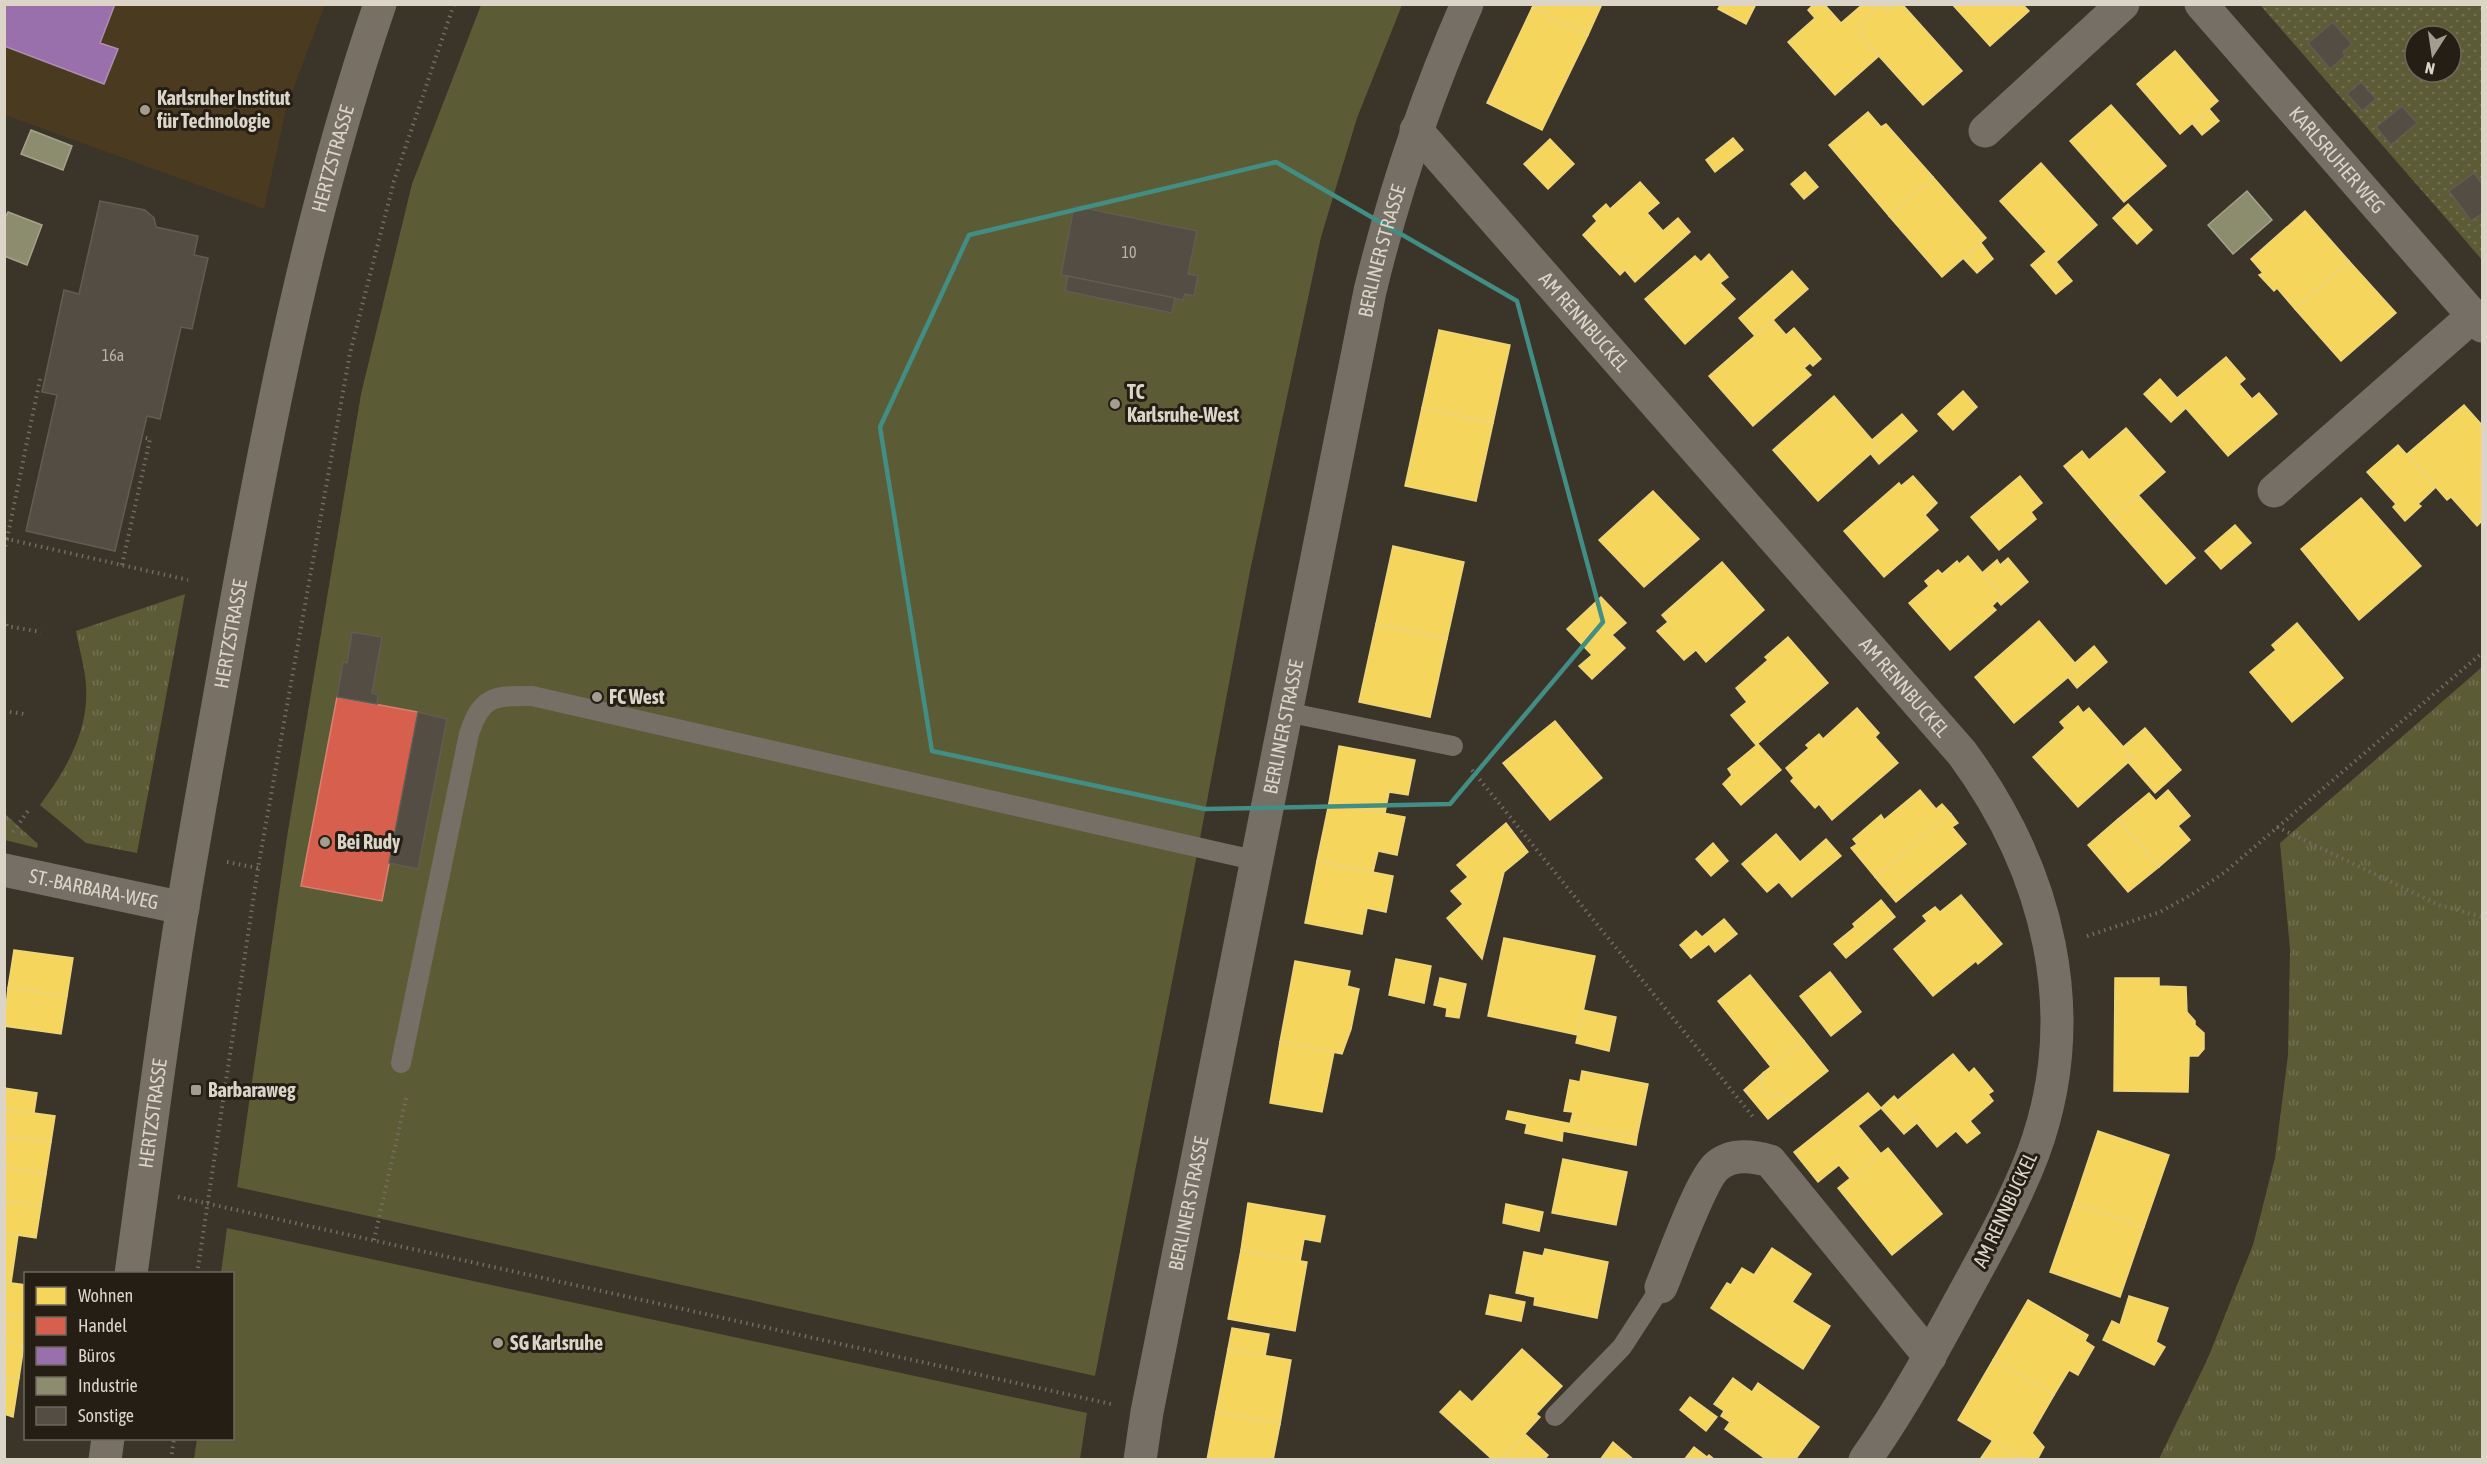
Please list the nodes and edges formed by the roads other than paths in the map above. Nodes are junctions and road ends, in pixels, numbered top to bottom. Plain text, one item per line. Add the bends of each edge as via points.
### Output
1 (380, 4) edge
2 (1467, 4) edge
3 (2123, 4) edge
4 (2201, 4) edge
5 (1416, 130) junction
6 (1985, 131) dead end
7 (2478, 321) edge
8 (2274, 491) dead end
9 (1286, 712) junction
10 (1454, 746) road end
11 (1258, 861) junction
12 (4, 870) edge
13 (183, 908) junction
14 (401, 1063) road end
15 (131, 1272) edge
16 (1661, 1287) joint
17 (1930, 1357) junction
18 (1555, 1416) dead end
19 (108, 1440) edge
20 (105, 1460) edge
21 (1140, 1460) edge
22 (1865, 1460) edge

1 - 13 main road, HERTZSTRASSE via 343,122 283,355
2 - 5 street, BERLINER STRASSE
3 - 6 street
4 - 7 street, KARLSRUHER WEG
5 - 9 street, BERLINER STRASSE via 1370,291
5 - 17 street, AM RENNBUCKEL via 1962,753 2017,843 2033,881 2054,978 2054,1073 2033,1153 2014,1202
7 - 8 street, KARLSRUHER WEG
9 - 10 lane
9 - 11 street, BERLINER STRASSE
11 - 14 lane via 532,696 503,696 485,703 469,734
11 - 21 street, BERLINER STRASSE
12 - 13 street, ST.-BARBARA-WEG
13 - 15 main road, HERTZSTRASSE
16 - 17 street via 1705,1183 1717,1166 1739,1156 1755,1157 1770,1161
16 - 18 lane via 1622,1347
17 - 22 street, AM RENNBUCKEL
19 - 20 main road

